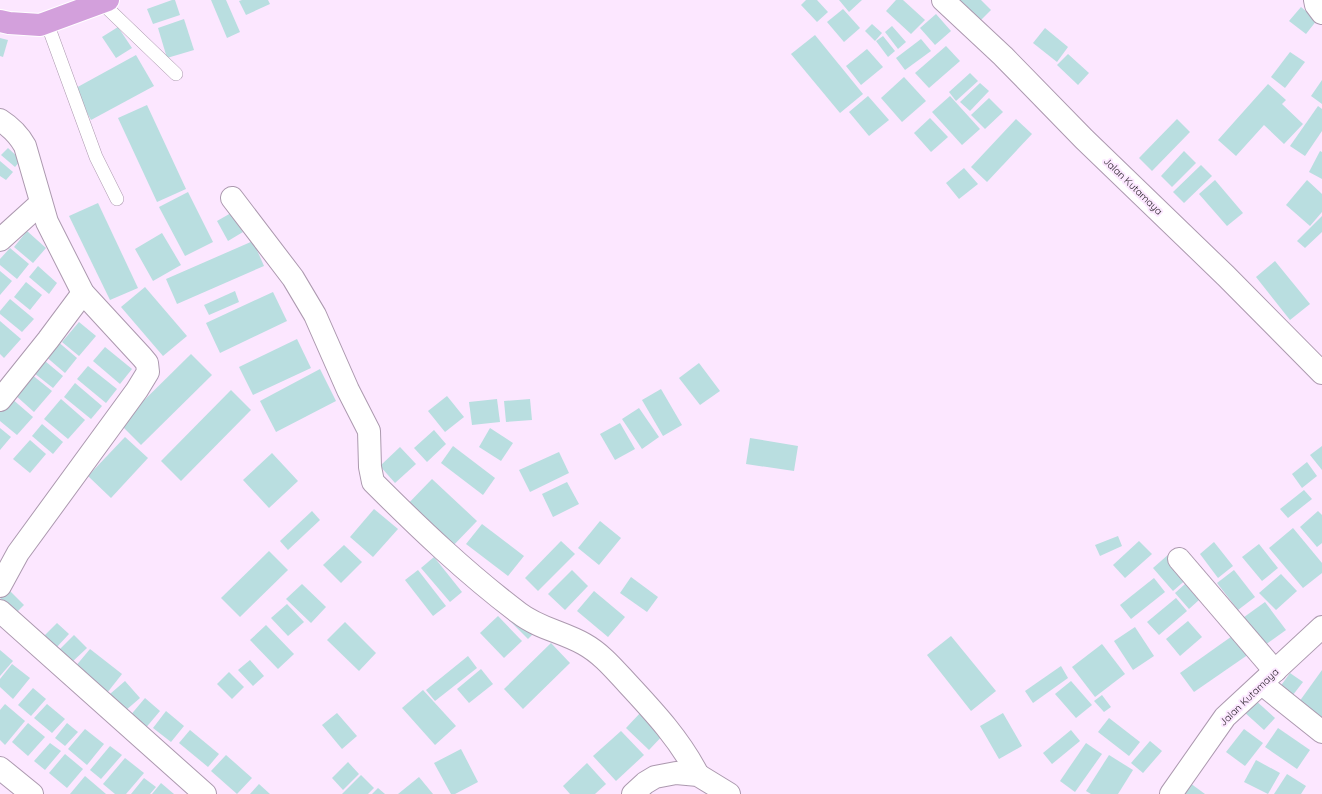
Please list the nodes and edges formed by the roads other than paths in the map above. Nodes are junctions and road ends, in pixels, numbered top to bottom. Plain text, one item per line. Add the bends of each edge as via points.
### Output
1 (943, 0) edge
2 (1315, 0) edge
3 (105, 2) edge
4 (1322, 14) edge
5 (0, 21) edge
6 (47, 23) junction
7 (176, 74) dead end
8 (0, 120) edge
9 (232, 198) dead end
10 (117, 199) dead end
11 (41, 203) junction
12 (0, 240) edge
13 (83, 293) junction
14 (1322, 373) edge
15 (0, 400) edge
16 (1179, 559) dead end
17 (0, 586) edge
18 (0, 610) edge
19 (1322, 627) edge
20 (1269, 677) junction
21 (1322, 732) edge
22 (0, 768) edge
23 (698, 775) junction
24 (32, 794) edge
25 (205, 794) edge
26 (633, 794) edge
27 (729, 794) edge
28 (1171, 794) edge

1 - 14 street, Jalan Kutamaya via 1003,56
2 - 4 street
3 - 6 main road
3 - 7 lane
5 - 6 main road via 40,25
6 - 10 lane via 96,157
8 - 11 street via 10,126 25,146
9 - 23 street via 293,278 315,315 369,431 372,482 446,554 519,613 598,653 667,726
11 - 12 street
11 - 13 street via 47,222
13 - 15 street
13 - 17 street via 147,363 148,372 18,554
16 - 20 street
18 - 25 street
19 - 20 street, Jalan Kutamaya
20 - 21 street
20 - 28 street, Jalan Kutamaya via 1225,717
22 - 24 street
23 - 26 street via 676,773 655,776
23 - 27 street

